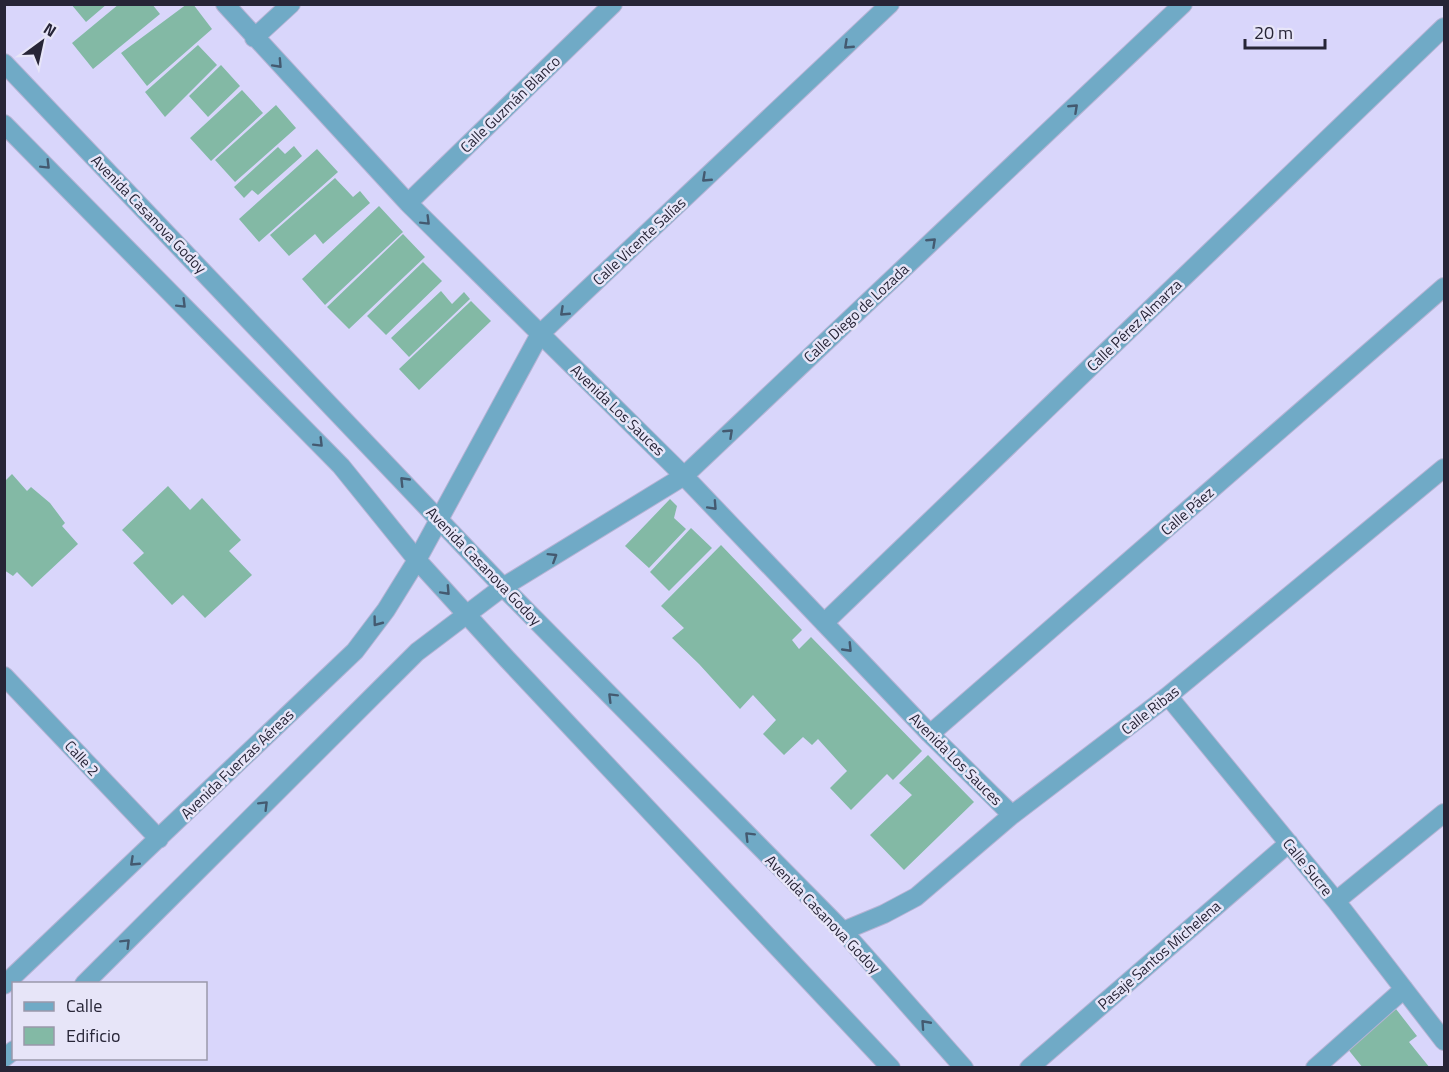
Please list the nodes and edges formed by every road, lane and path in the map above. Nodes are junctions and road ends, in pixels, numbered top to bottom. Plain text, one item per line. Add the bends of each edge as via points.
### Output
1 (225, 4) edge
2 (291, 4) edge
3 (613, 4) edge
4 (890, 4) edge
5 (1183, 4) edge
6 (1444, 27) edge
7 (254, 38) junction
8 (4, 63) edge
9 (4, 124) edge
10 (408, 203) junction
11 (1444, 287) edge
12 (540, 334) junction
13 (1444, 468) edge
14 (684, 476) junction
15 (438, 518) junction
16 (417, 560) junction
17 (503, 587) junction
18 (467, 615) junction
19 (824, 623) junction
20 (4, 676) edge
21 (1168, 696) junction
22 (930, 734) junction
23 (1444, 813) edge
24 (1012, 815) junction
25 (159, 839) junction
26 (1289, 843) junction
27 (1336, 901) junction
28 (843, 931) junction
29 (86, 982) edge
30 (4, 986) edge
31 (1404, 989) junction
32 (1444, 1041) edge
33 (891, 1068) edge
34 (964, 1068) edge
35 (1029, 1068) edge
36 (1316, 1068) edge

1 - 7 street, Avenida Los Sauces
2 - 7 street
3 - 10 street, Calle Guzmán Blanco
4 -> 12 street, Calle Vicente Salías
14 -> 5 street, Calle Diego de Lozada
6 - 19 street, Calle Pérez Almarza
7 -> 10 street, Avenida Los Sauces
15 -> 8 street, Avenida Casanova Godoy
9 -> 16 street via 341,466
10 -> 12 street, Avenida Los Sauces
11 - 22 street, Calle Páez
12 - 14 street, Avenida Los Sauces
12 - 15 street, Calle Vicente Salías
13 - 21 street, Calle Ribas
17 -> 14 street, Calle Diego de Lozada
14 -> 19 street, Avenida Los Sauces
15 - 16 street, Avenida Fuerzas Aéreas
15 - 17 street, Avenida Casanova Godoy
16 -> 18 street
16 -> 25 street, Avenida Fuerzas Aéreas via 355,651
17 - 18 street
28 -> 17 street, Avenida Casanova Godoy
29 -> 18 street via 417,652
18 - 33 street
19 -> 22 street, Avenida Los Sauces
20 - 25 street, Calle 2
21 - 24 street, Calle Ribas
21 - 26 street, Calle Sucre
22 - 24 street, Avenida Los Sauces
23 - 27 street
24 - 28 street, Calle Ribas via 916,897
25 -> 30 street, Avenida Fuerzas Aéreas
26 - 27 street, Calle Sucre
26 - 35 street, Pasaje Santos Michelena
27 - 31 street, Calle Sucre
34 -> 28 street, Avenida Casanova Godoy
31 - 32 street, Calle Sucre
31 - 36 street

